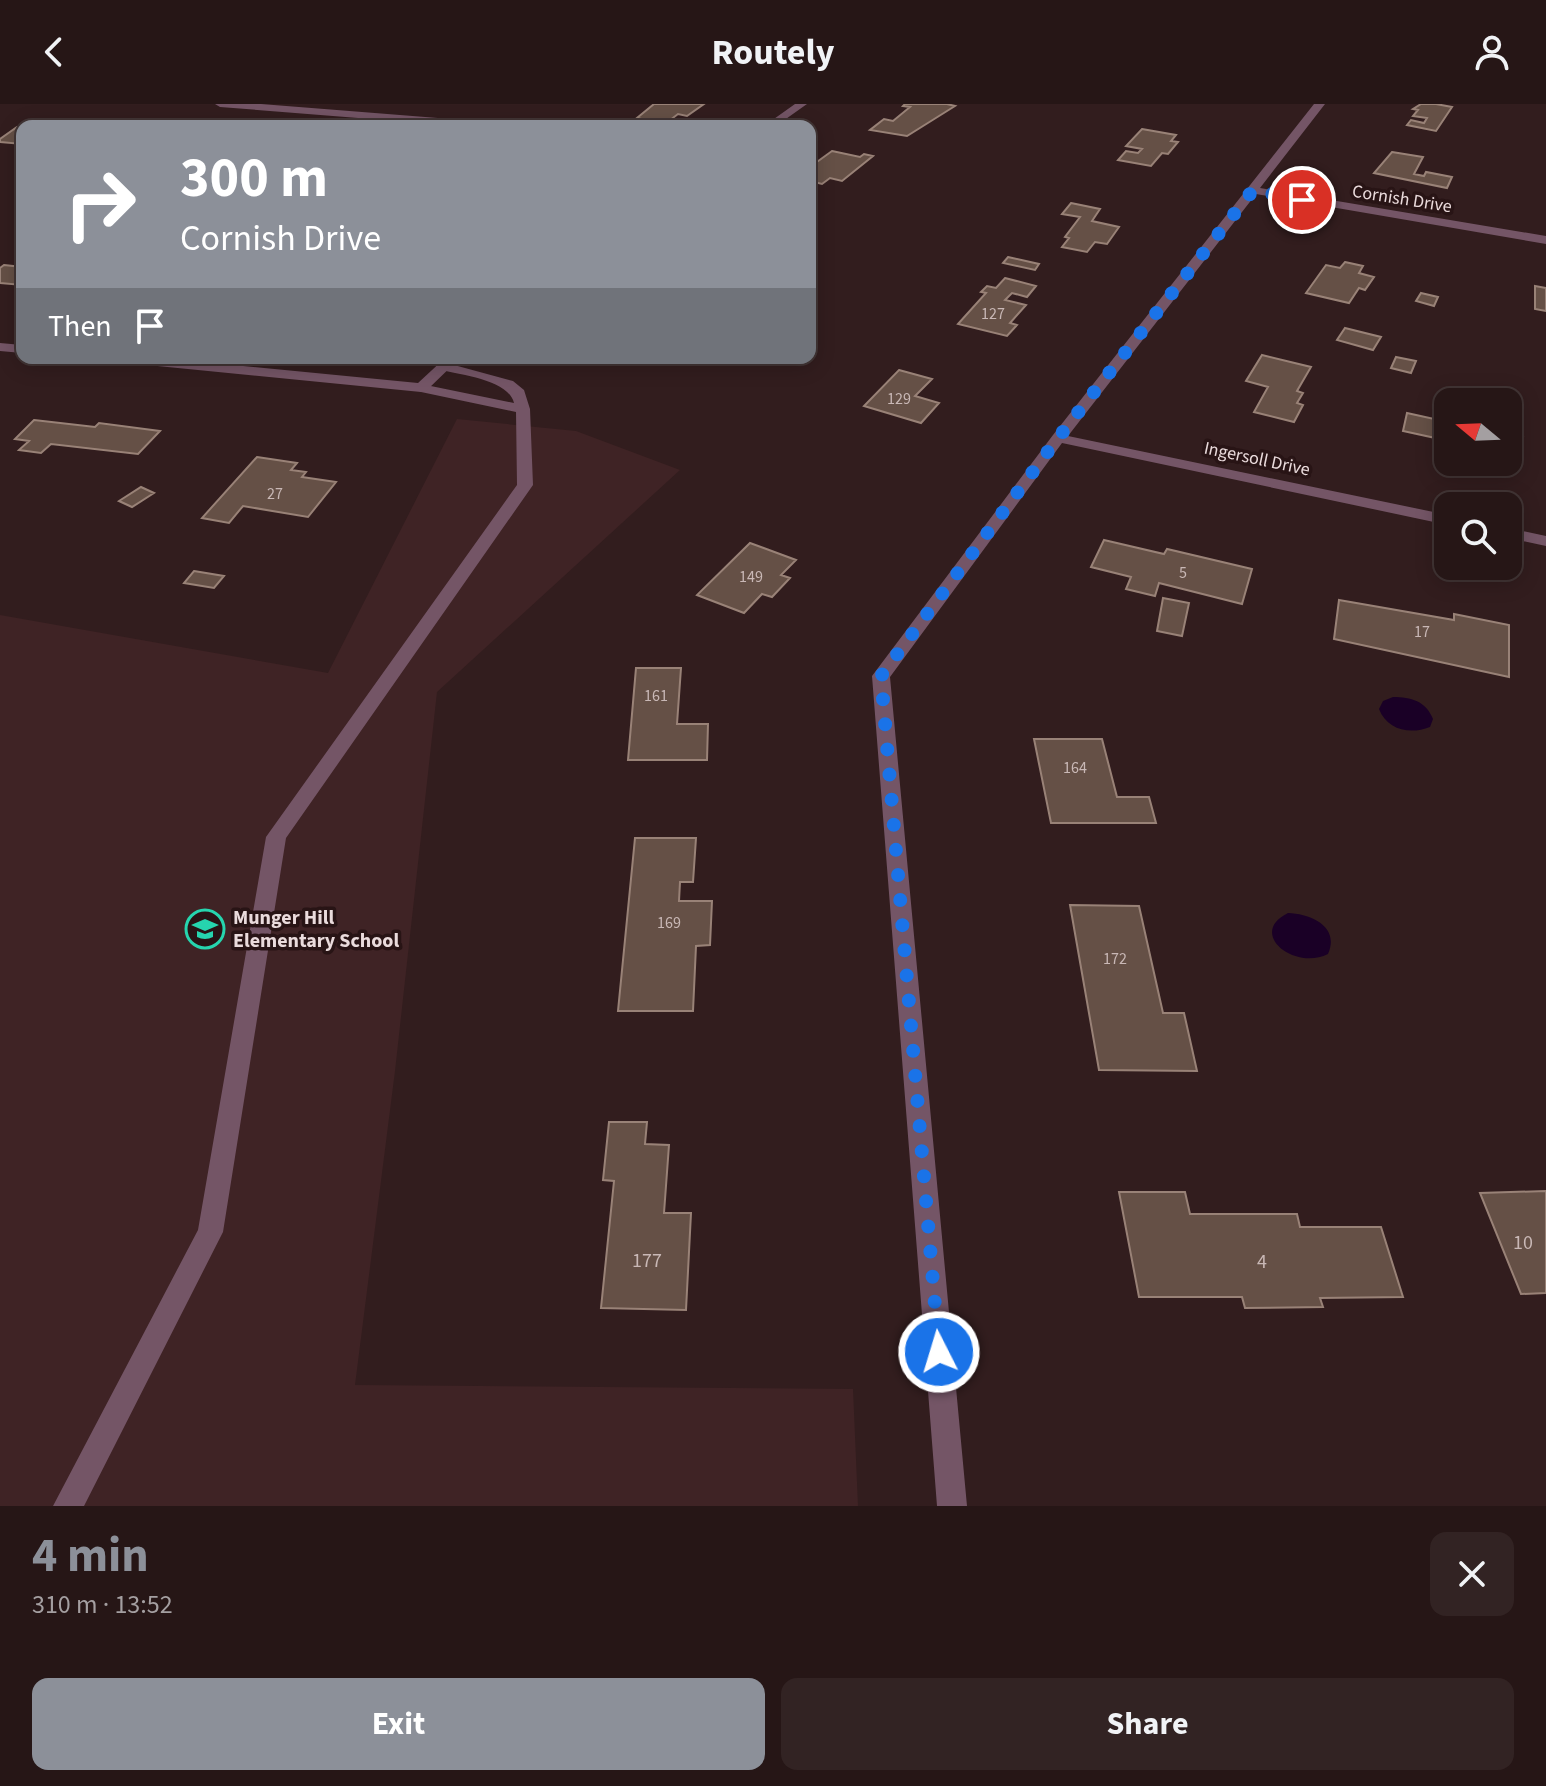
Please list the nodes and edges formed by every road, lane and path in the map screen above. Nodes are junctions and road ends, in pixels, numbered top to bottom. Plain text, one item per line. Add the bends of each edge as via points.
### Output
1 (220, 104) edge
2 (802, 104) edge
3 (1320, 104) edge
4 (424, 120) edge
5 (778, 120) edge
6 (1253, 190) junction
7 (1546, 240) edge
8 (178, 364) edge
9 (446, 364) edge
10 (453, 364) edge
11 (421, 388) junction
12 (523, 409) junction
13 (1058, 438) junction
14 (1434, 517) edge
15 (1522, 536) edge
16 (1546, 541) edge
17 (68, 1506) edge
18 (952, 1506) edge

1 - 4 street
2 - 5 street
3 - 6 street
6 - 7 street, Cornish Drive
6 - 13 street
8 - 11 street
9 - 11 street
10 - 12 street via 508,384 519,393
11 - 12 street
12 - 17 street via 525,485 276,837 210,1232
13 - 14 street, Ingersoll Drive
13 - 18 street via 881,676
15 - 16 street

